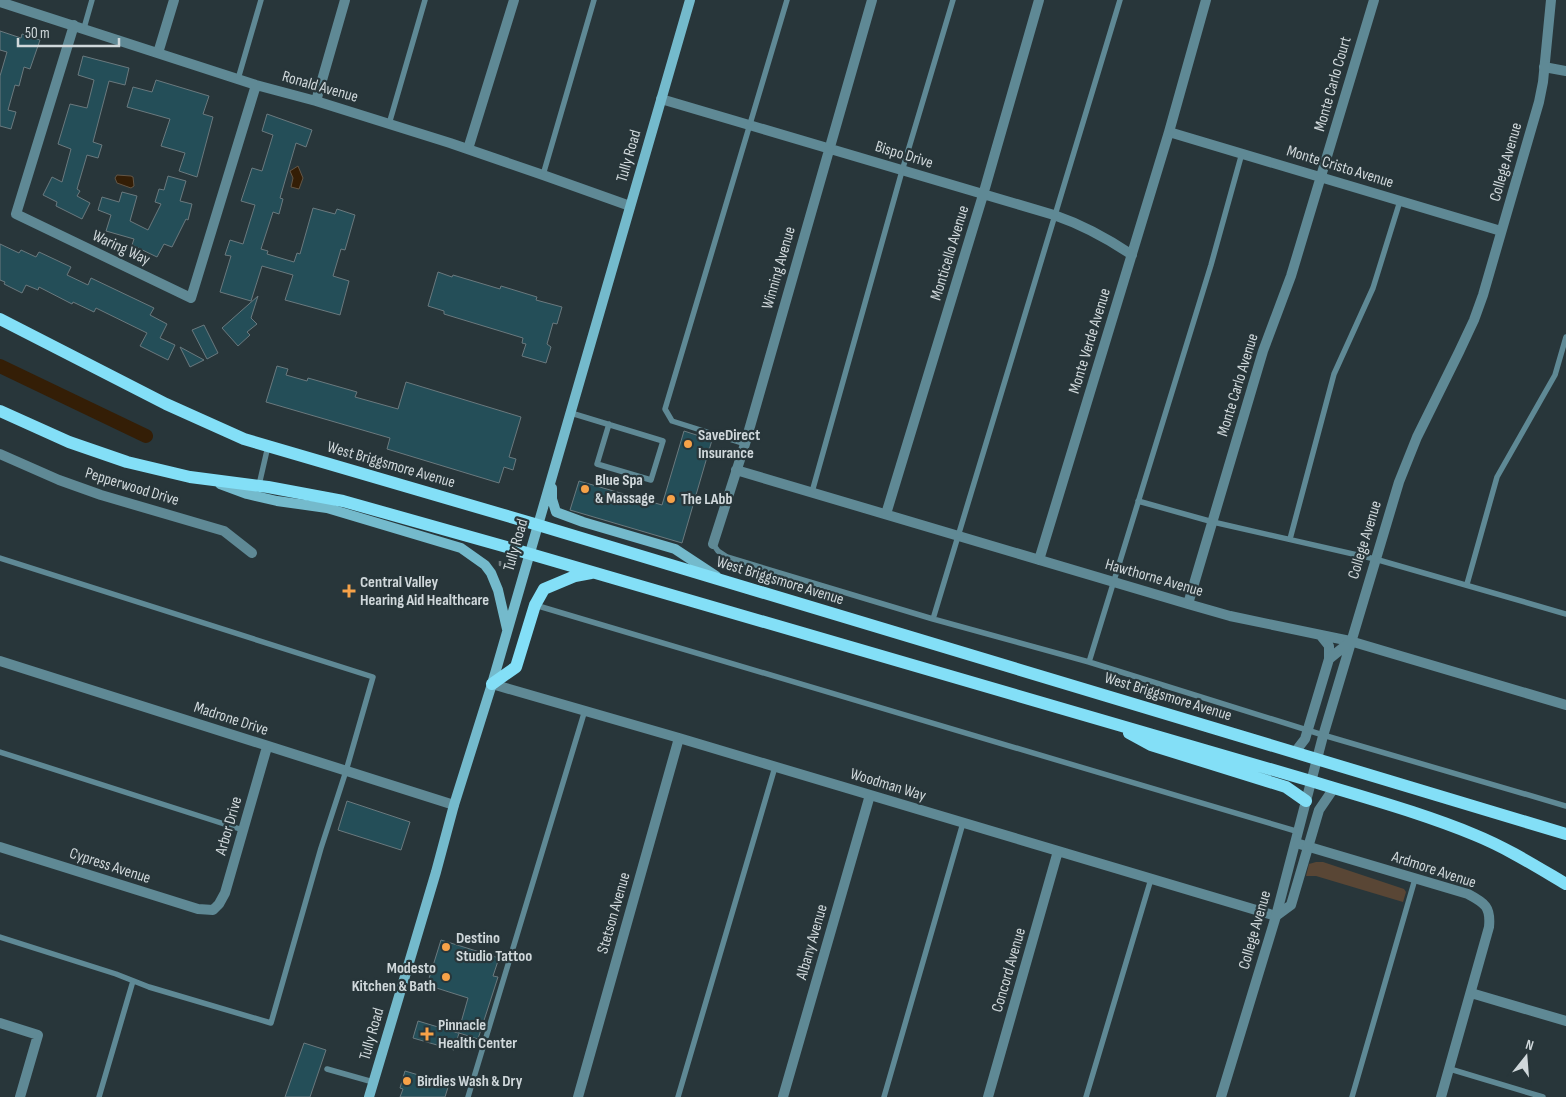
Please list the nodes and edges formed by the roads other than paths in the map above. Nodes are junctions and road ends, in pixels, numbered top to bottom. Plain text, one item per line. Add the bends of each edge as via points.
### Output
1 (92, 0) edge
2 (174, 0) edge
3 (261, 0) edge
4 (345, 0) edge
5 (425, 0) edge
6 (514, 0) edge
7 (594, 0) edge
8 (690, 0) edge
9 (787, 0) edge
10 (872, 0) edge
11 (953, 0) edge
12 (1039, 0) edge
13 (1120, 0) edge
14 (1206, 0) edge
15 (1374, 0) edge
16 (1551, 0) edge
17 (1, 1) edge
18 (79, 27) junction
19 (158, 53) junction
20 (1544, 67) junction
21 (1566, 71) edge
22 (238, 79) junction
23 (256, 85) junction
24 (661, 99) junction
25 (316, 101) junction
26 (389, 124) junction
27 (750, 125) junction
28 (1169, 132) junction
29 (829, 148) junction
30 (468, 149) junction
31 (1242, 153) junction
32 (902, 171) junction
33 (543, 175) junction
34 (1321, 177) junction
35 (983, 195) junction
36 (1400, 201) junction
37 (630, 206) junction
38 (1054, 215) junction
39 (1501, 231) junction
40 (1132, 255) junction
41 (0, 319) edge
42 (1566, 336) edge
43 (0, 411) edge
44 (571, 413) junction
45 (610, 424) junction
46 (744, 444) junction
47 (268, 446) junction
48 (0, 454) edge
49 (736, 470) junction
50 (552, 475) junction
51 (190, 477) junction
52 (259, 486) junction
53 (812, 492) junction
54 (1138, 501) junction
55 (886, 514) junction
56 (1212, 522) junction
57 (538, 525) junction
58 (958, 536) junction
59 (1290, 539) junction
60 (713, 544) joint
61 (252, 553) dead end
62 (530, 554) junction
63 (0, 558) edge
64 (1375, 559) junction
65 (1039, 560) junction
66 (593, 572) junction
67 (723, 580) junction
68 (1113, 582) junction
69 (1467, 584) junction
70 (1188, 604) junction
71 (535, 605) junction
72 (1566, 614) edge
73 (933, 618) junction
74 (508, 630) junction
75 (1321, 636) junction
76 (1350, 641) junction
77 (1329, 659) junction
78 (0, 661) edge
79 (1089, 662) junction
80 (492, 684) junction
81 (1566, 705) edge
82 (585, 710) junction
83 (1110, 723) junction
84 (1308, 730) junction
85 (1323, 735) junction
86 (679, 738) junction
87 (267, 747) junction
88 (0, 752) edge
89 (1295, 752) junction
90 (1317, 759) junction
91 (775, 767) junction
92 (346, 771) junction
93 (1311, 781) junction
94 (1334, 788) junction
95 (870, 796) junction
96 (1306, 801) junction
97 (454, 804) junction
98 (1566, 806) edge
99 (963, 823) junction
100 (243, 830) junction
101 (1299, 832) junction
102 (1566, 834) edge
103 (1296, 844) junction
104 (0, 847) edge
105 (1308, 847) junction
106 (1058, 851) junction
107 (1150, 879) junction
108 (1415, 879) junction
109 (1566, 884) edge
110 (213, 910) joint
111 (1276, 916) junction
112 (0, 938) edge
113 (133, 981) junction
114 (1471, 992) junction
115 (1566, 1021) edge
116 (0, 1023) edge
117 (327, 1069) dead end
118 (1450, 1069) junction
119 (373, 1082) junction
120 (20, 1097) edge
121 (99, 1097) edge
122 (369, 1097) edge
123 (468, 1097) edge
124 (578, 1097) edge
125 (678, 1097) edge
126 (783, 1097) edge
127 (884, 1097) edge
128 (988, 1097) edge
129 (1086, 1097) edge
130 (1221, 1097) edge
131 (1352, 1097) edge
132 (1441, 1097) edge
133 (1543, 1097) edge

1 - 18 lane
2 - 19 street
3 - 22 lane
4 - 25 street
5 - 26 lane
6 - 30 street
7 - 33 lane
8 - 24 main road, Tully Road
9 - 27 lane
10 - 29 street, Winning Avenue
11 - 32 lane
12 - 35 street, Monticello Avenue
13 - 38 lane
14 - 28 street, Monte Verde Avenue
15 - 34 street, Monte Carlo Court
16 - 20 street, College Avenue
17 - 18 street, Ronald Avenue
18 - 19 street, Ronald Avenue
18 - 23 street, Waring Way via 16,214 191,298
19 - 22 street, Ronald Avenue
20 - 21 street
20 - 39 street, College Avenue via 1538,102
22 - 23 street, Ronald Avenue
23 - 25 street, Ronald Avenue
24 - 27 street, Bispo Drive
24 - 37 main road, Tully Road
25 - 26 street, Ronald Avenue
26 - 30 street, Ronald Avenue
27 - 29 street, Bispo Drive
27 - 46 lane via 665,409 672,421
28 - 31 street, Monte Cristo Avenue
28 - 40 street, Monte Verde Avenue
29 - 32 street, Bispo Drive
29 - 46 street, Winning Avenue
30 - 33 street, Ronald Avenue
31 - 34 street, Monte Cristo Avenue
31 - 54 lane
32 - 35 street, Bispo Drive
32 - 53 lane
33 - 37 street, Ronald Avenue
34 - 36 street, Monte Cristo Avenue
34 - 56 street, Monte Carlo Avenue via 1291,276 1263,351
35 - 38 street, Bispo Drive
35 - 55 street, Monticello Avenue
36 - 39 street, Monte Cristo Avenue
36 - 59 lane via 1373,288 1334,374
37 - 44 main road, Tully Road
38 - 40 street, Bispo Drive via 1084,226
38 - 58 lane
39 - 64 street, College Avenue via 1474,320 1406,463
40 - 65 street, Monte Verde Avenue
41 - 47 main road, West Briggsmore Avenue via 184,412 244,439
42 - 69 lane via 1555,375 1497,476
43 - 51 main road via 99,453
44 - 45 lane
44 - 50 main road, Tully Road
45 - 45 lane via 663,441 651,480 597,464
46 - 49 street, Winning Avenue
47 - 52 lane
47 - 57 main road, West Briggsmore Avenue
48 - 61 street, Pepperwood Drive via 102,495 224,531
49 - 53 street, Hawthorne Avenue
49 - 60 street, Winning Avenue
50 - 57 main road, Tully Road
50 - 67 main road via 552,499 556,512 675,549
51 - 52 main road
51 - 74 main road via 255,496 327,508 461,548 491,573
52 - 62 main road via 342,501
53 - 55 street, Hawthorne Avenue
54 - 56 lane
54 - 68 lane
55 - 58 street, Hawthorne Avenue
56 - 59 lane
56 - 70 street, Monte Carlo Avenue
57 - 62 main road, Tully Road
57 - 67 main road, West Briggsmore Avenue
58 - 65 street, Hawthorne Avenue
58 - 73 lane
59 - 64 lane
60 - 73 lane via 726,558
62 - 66 main road
62 - 74 main road, Tully Road
63 - 92 lane via 373,677
64 - 69 lane
64 - 76 street, College Avenue
65 - 68 street, Hawthorne Avenue
66 - 71 main road via 544,589
66 - 83 main road
67 - 89 main road, West Briggsmore Avenue
68 - 70 street, Hawthorne Avenue
68 - 79 lane
69 - 72 lane
70 - 75 street, Hawthorne Avenue
71 - 80 main road via 516,667
71 - 101 lane
73 - 79 lane
74 - 80 main road, Tully Road
75 - 76 street, Hawthorne Avenue
75 - 77 street via 1329,646
76 - 77 street
76 - 81 street, Hawthorne Avenue
76 - 85 street, College Avenue
77 - 84 street
78 - 87 street, Madrone Drive
79 - 84 lane
80 - 82 street, Woodman Way
80 - 97 main road, Tully Road
82 - 86 street, Woodman Way
82 - 123 lane
83 - 93 main road
83 - 96 main road via 1151,745 1291,789
84 - 85 lane
84 - 89 street
85 - 90 street, College Avenue
85 - 98 lane
86 - 91 street, Woodman Way
86 - 124 street, Stetson Avenue
87 - 92 street, Madrone Drive
87 - 100 street, Arbor Drive
88 - 100 lane
89 - 90 main road, West Briggsmore Avenue
90 - 93 street, College Avenue
90 - 102 main road, West Briggsmore Avenue
91 - 95 street, Woodman Way
91 - 125 lane
92 - 97 street, Madrone Drive
92 - 113 lane via 271,1022
93 - 94 main road
93 - 96 street, College Avenue
94 - 105 street via 1319,810
94 - 109 main road via 1477,836
95 - 99 street, Woodman Way
95 - 126 street, Albany Avenue
96 - 101 street, College Avenue
97 - 119 main road, Tully Road
99 - 106 street, Woodman Way
99 - 127 lane
100 - 110 street, Arbor Drive via 225,893
101 - 103 street, College Avenue
103 - 105 street, Ardmore Avenue
103 - 111 street, College Avenue
104 - 110 street, Cypress Avenue via 198,909
105 - 108 street, Ardmore Avenue
105 - 111 street via 1290,905
106 - 107 street, Woodman Way
106 - 128 street, Concord Avenue
107 - 111 street, Woodman Way
107 - 129 lane
108 - 114 street, Ardmore Avenue via 1468,894 1488,908 1489,926
108 - 131 lane
111 - 130 street, College Avenue
112 - 113 lane
113 - 121 lane
114 - 115 street
114 - 118 street, Ardmore Avenue
116 - 120 street via 38,1035
117 - 119 lane
118 - 132 street, Ardmore Avenue
118 - 133 lane
119 - 122 main road, Tully Road

